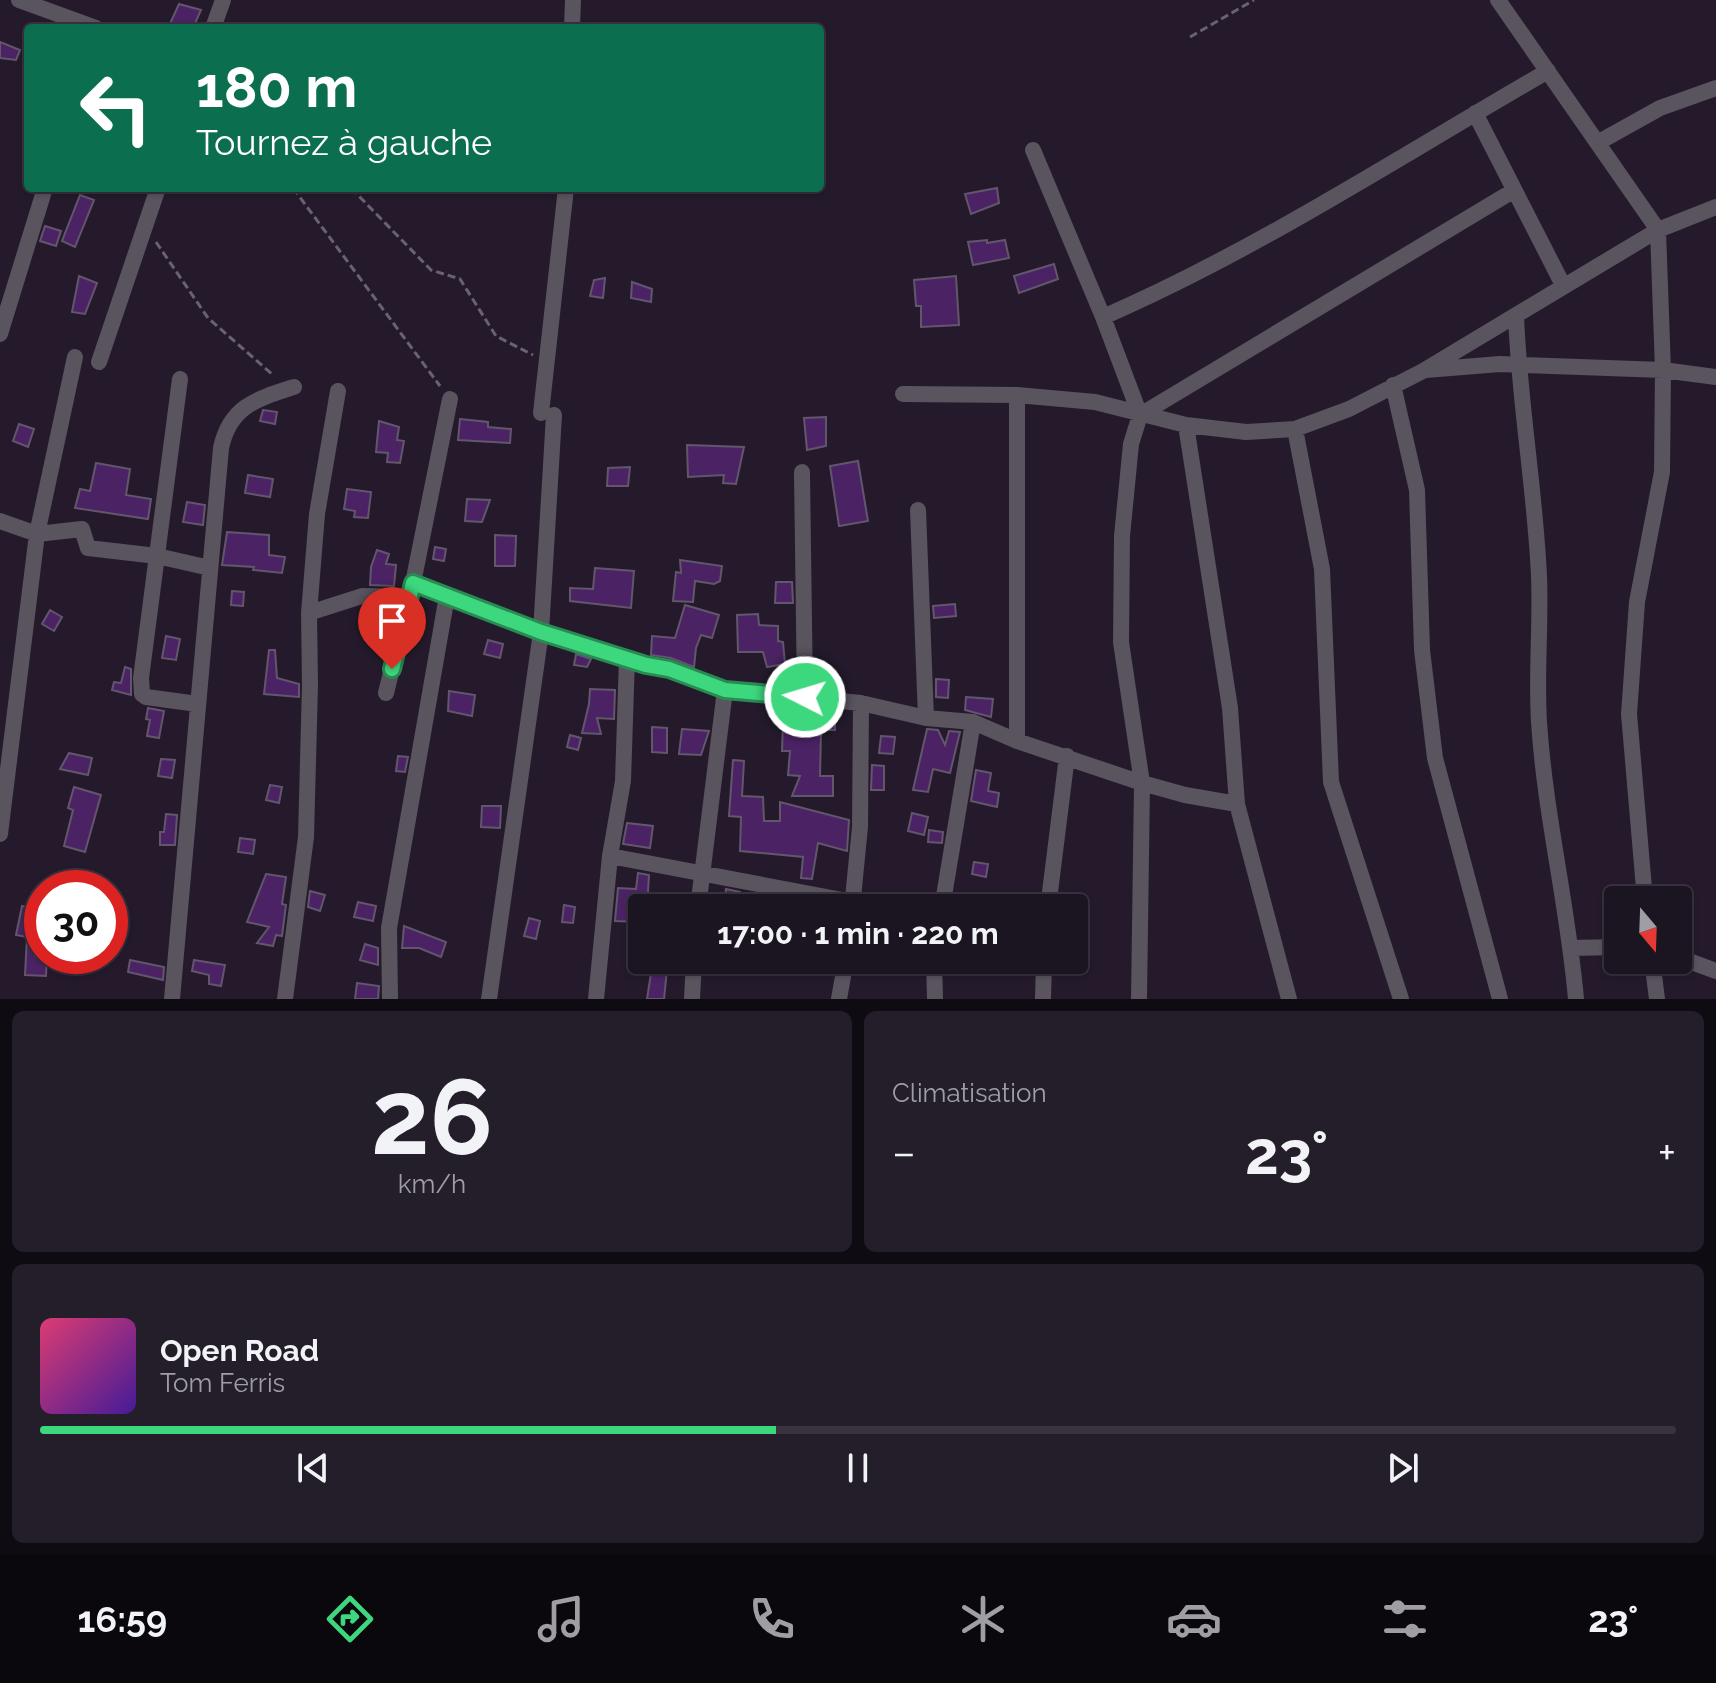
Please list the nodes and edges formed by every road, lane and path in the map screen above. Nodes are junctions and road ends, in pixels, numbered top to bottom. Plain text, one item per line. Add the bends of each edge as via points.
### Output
1 (19, 0) edge
2 (223, 0) edge
3 (573, 0) edge
4 (1254, 0) edge
5 (1498, 0) edge
6 (85, 24) edge
7 (214, 24) edge
8 (572, 24) edge
9 (1190, 37) dead end
10 (1548, 71) junction
11 (1716, 88) edge
12 (1475, 113) junction
13 (1599, 142) junction
14 (1033, 150) dead end
15 (1513, 191) junction
16 (44, 192) edge
17 (157, 192) edge
18 (296, 192) edge
19 (355, 192) edge
20 (566, 192) edge
21 (1716, 207) edge
22 (145, 225) junction
23 (1658, 230) junction
24 (1563, 285) junction
25 (1516, 315) junction
26 (1103, 317) junction
27 (0, 334) edge
28 (75, 357) dead end
29 (99, 362) dead end
30 (547, 363) junction
31 (1518, 364) junction
32 (1663, 370) junction
33 (1423, 371) junction
34 (273, 375) dead end
35 (1716, 377) edge
36 (180, 379) dead end
37 (1393, 385) junction
38 (294, 387) dead end
39 (338, 391) dead end
40 (903, 394) dead end
41 (1017, 395) junction
42 (450, 399) joint
43 (1140, 415) junction
44 (1186, 425) junction
45 (1295, 429) junction
46 (802, 472) dead end
47 (918, 510) dead end
48 (0, 521) edge
49 (37, 534) junction
50 (157, 556) junction
51 (210, 568) junction
52 (411, 590) junction
53 (447, 596) junction
54 (309, 613) junction
55 (541, 632) junction
56 (627, 658) junction
57 (725, 690) junction
58 (386, 693) dead end
59 (805, 697) junction
60 (861, 703) junction
61 (198, 704) junction
62 (926, 718) junction
63 (973, 722) junction
64 (1017, 741) junction
65 (1067, 756) junction
66 (1142, 783) junction
67 (1237, 804) junction
68 (0, 834) edge
69 (610, 856) junction
70 (701, 873) junction
71 (1644, 886) edge
72 (699, 894) edge
73 (801, 894) edge
74 (854, 894) edge
75 (944, 894) edge
76 (1050, 894) edge
77 (1604, 947) edge
78 (1571, 948) junction
79 (1716, 952) edge
80 (1692, 962) edge
81 (1715, 970) edge
82 (693, 974) edge
83 (843, 974) edge
84 (934, 974) edge
85 (1044, 974) edge
86 (1654, 974) edge
87 (172, 999) edge
88 (285, 999) edge
89 (390, 999) edge
90 (489, 999) edge
91 (596, 999) edge
92 (692, 999) edge
93 (839, 999) edge
94 (935, 999) edge
95 (1043, 999) edge
96 (1139, 999) edge
97 (1289, 999) edge
98 (1401, 999) edge
99 (1500, 999) edge
100 (1576, 999) edge
101 (1657, 999) edge

1 - 6 street
2 - 7 street
3 - 8 street
4 - 9 path
5 - 10 street
10 - 12 street
10 - 13 street
11 - 13 street via 1660,108
12 - 15 street
12 - 26 street via 1304,215
13 - 23 street
14 - 26 street
15 - 24 street
15 - 43 street
16 - 27 street
17 - 22 street
18 - 42 path
19 - 30 path via 431,270 460,279 496,336
20 - 30 street
21 - 23 street
22 - 29 street
22 - 34 path via 208,318
23 - 24 street
23 - 32 street
24 - 25 street
25 - 31 street
25 - 33 street
26 - 43 street
28 - 49 street
30 - 55 street
31 - 32 street
31 - 33 street
31 - 78 street via 1539,576 1539,721
32 - 35 street
32 - 71 street via 1662,472 1637,602 1629,714
33 - 37 street
36 - 50 street
37 - 45 street
37 - 99 street via 1417,490 1422,650 1435,758
38 - 51 street via 240,410 224,430
39 - 54 street via 317,514
40 - 41 street
41 - 43 street via 1095,402
41 - 64 street
42 - 52 street
43 - 44 street
43 - 66 street via 1131,444 1122,536 1121,642
44 - 45 street via 1246,432
44 - 67 street via 1230,708
45 - 98 street via 1322,569 1331,782
46 - 59 street
47 - 62 street
48 - 49 street
49 - 50 street via 82,529 88,548
49 - 68 street
50 - 51 street
50 - 61 street via 142,694
51 - 61 street
52 - 53 street
52 - 54 street via 362,596
52 - 58 street
53 - 55 street
53 - 89 street via 389,928
54 - 88 street via 306,837
55 - 56 street
55 - 90 street
56 - 57 street
56 - 69 street via 623,781
57 - 59 street
57 - 70 street
59 - 60 street
60 - 62 street
60 - 74 street
61 - 87 street
62 - 63 street
63 - 64 street
63 - 75 street
64 - 65 street
65 - 66 street
65 - 76 street
66 - 67 street
66 - 96 street
67 - 97 street
69 - 70 street
69 - 91 street
70 - 72 street
70 - 73 street
77 - 78 street
78 - 100 street
79 - 81 street
80 - 81 street
82 - 92 street
83 - 93 street
84 - 94 street
85 - 95 street
86 - 101 street

